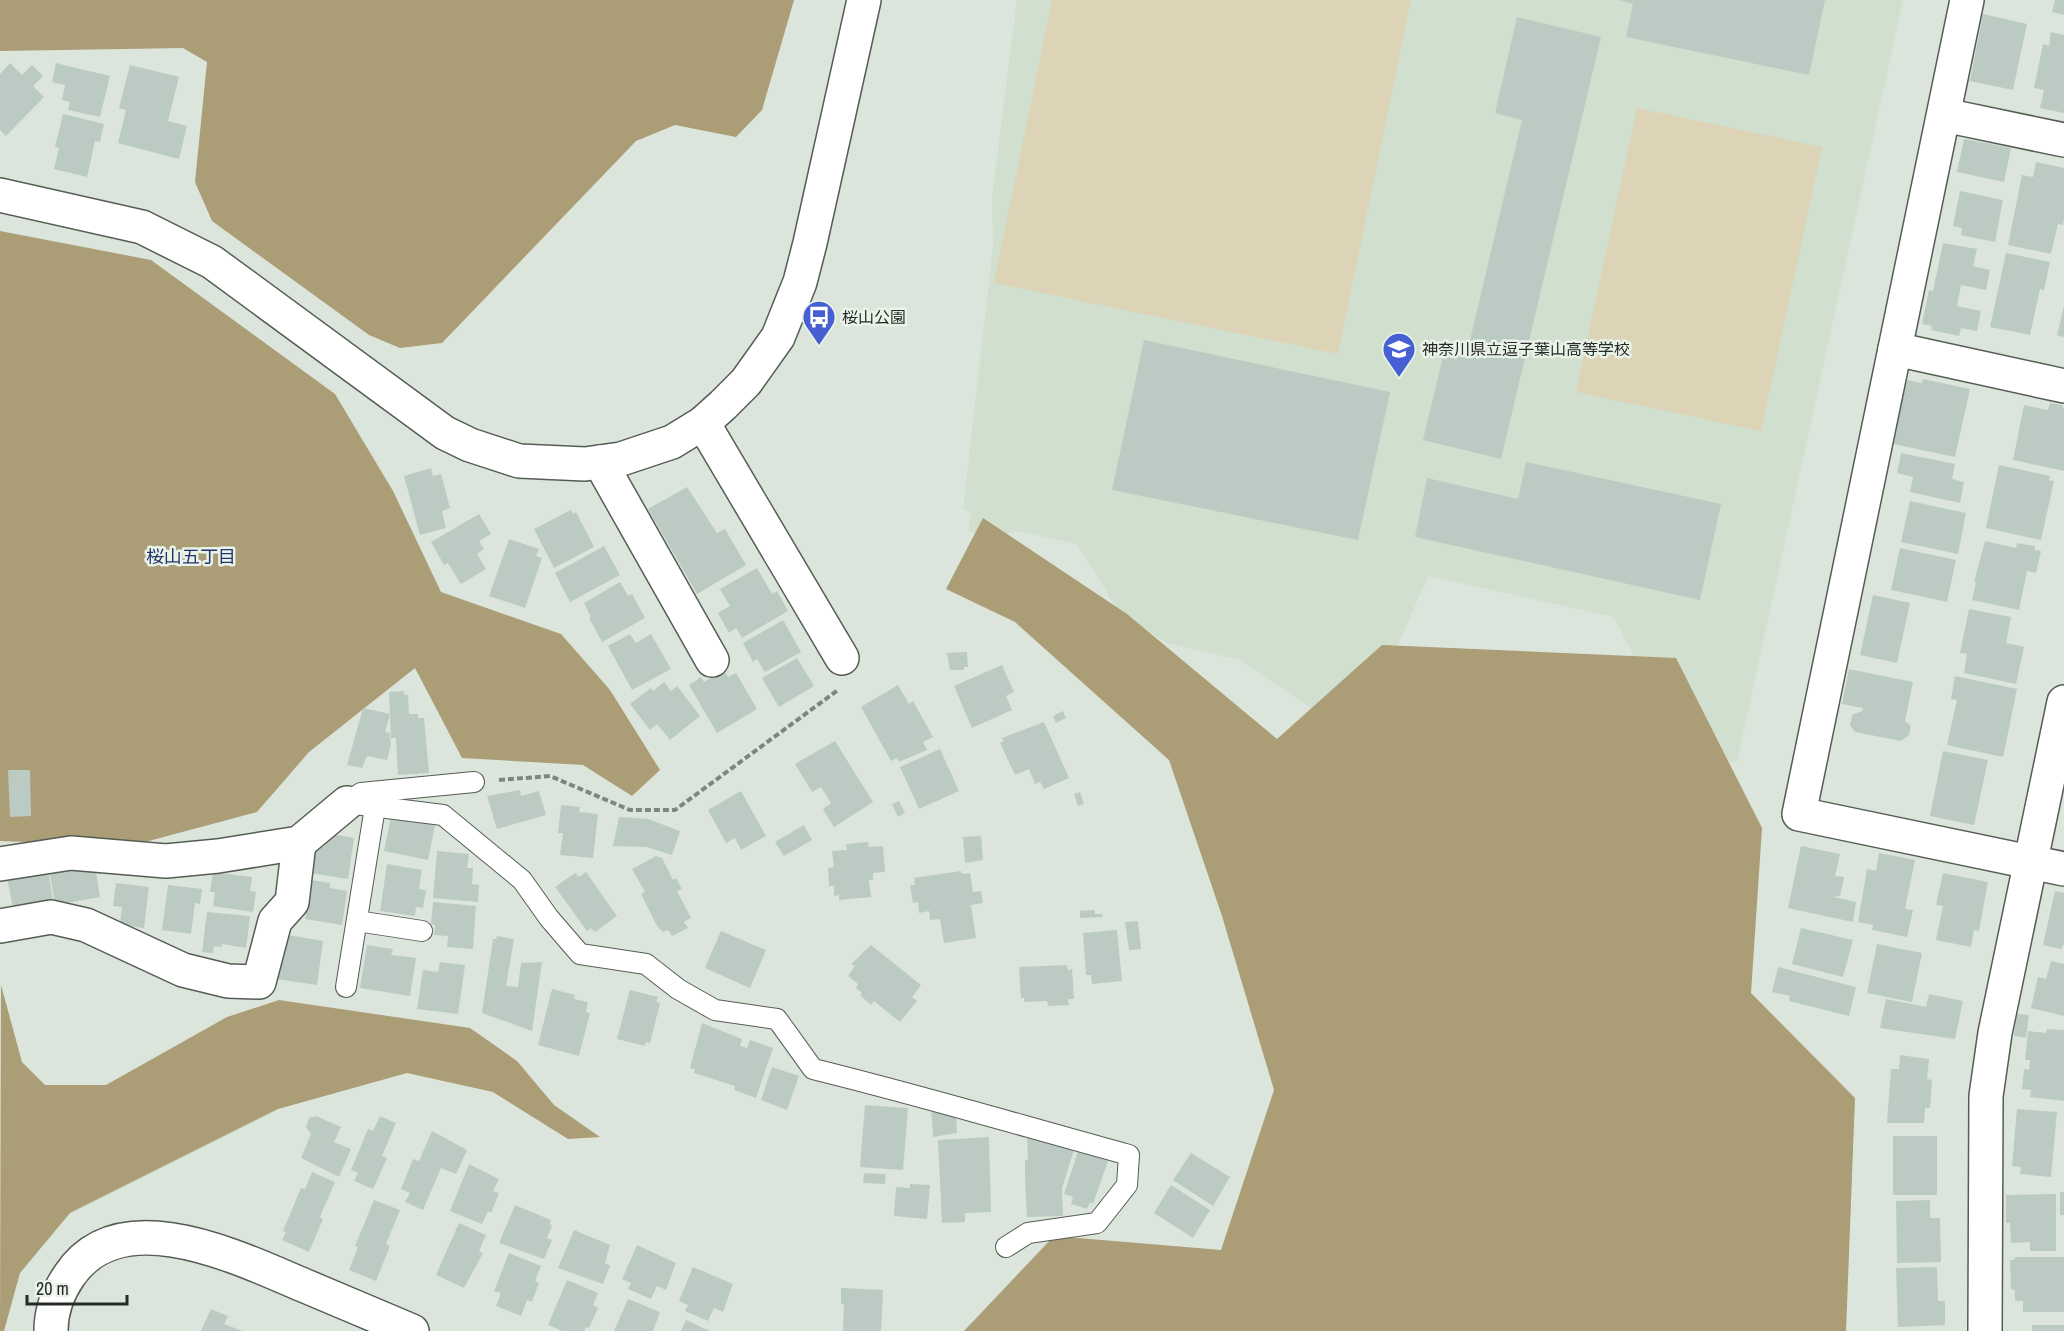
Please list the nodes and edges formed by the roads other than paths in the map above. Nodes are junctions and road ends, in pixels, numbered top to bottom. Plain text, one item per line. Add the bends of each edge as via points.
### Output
1 (864, 0) edge
2 (1967, 0) edge
3 (1944, 115) junction
4 (2064, 140) edge
5 (0, 195) edge
6 (1895, 349) junction
7 (2064, 386) edge
8 (703, 423) junction
9 (600, 462) junction
10 (842, 658) road end
11 (712, 660) dead end
12 (2064, 702) edge
13 (474, 782) road end
14 (361, 805) junction
15 (299, 843) junction
16 (2030, 862) junction
17 (0, 864) edge
18 (2064, 869) edge
19 (357, 921) junction
20 (0, 926) edge
21 (422, 931) dead end
22 (346, 987) dead end
23 (1006, 1247) dead end
24 (51, 1331) edge
25 (412, 1331) edge
26 (1985, 1331) edge

1 - 8 street via 800,282 767,356
2 - 3 street
3 - 4 street
3 - 6 street
5 - 9 street via 142,227 178,243 212,262 422,418 470,445 519,461
6 - 7 street
6 - 16 street via 1799,814
8 - 9 street via 689,434 648,452
8 - 10 street
9 - 11 street
12 - 16 street
13 - 14 lane via 361,793
14 - 15 street
14 - 19 lane
14 - 23 lane via 443,815 522,880 580,954 646,964 678,989 715,1010 777,1019 813,1069 928,1097 1129,1155 1127,1185 1097,1223 1028,1233
15 - 17 street via 166,861 71,854
15 - 20 street via 292,902 275,921 259,982 228,981 183,970 86,925 51,917
16 - 18 street
16 - 26 street via 1986,1096
19 - 21 lane
19 - 22 lane
24 - 25 street via 58,1292 76,1265 103,1246 158,1238 236,1257

